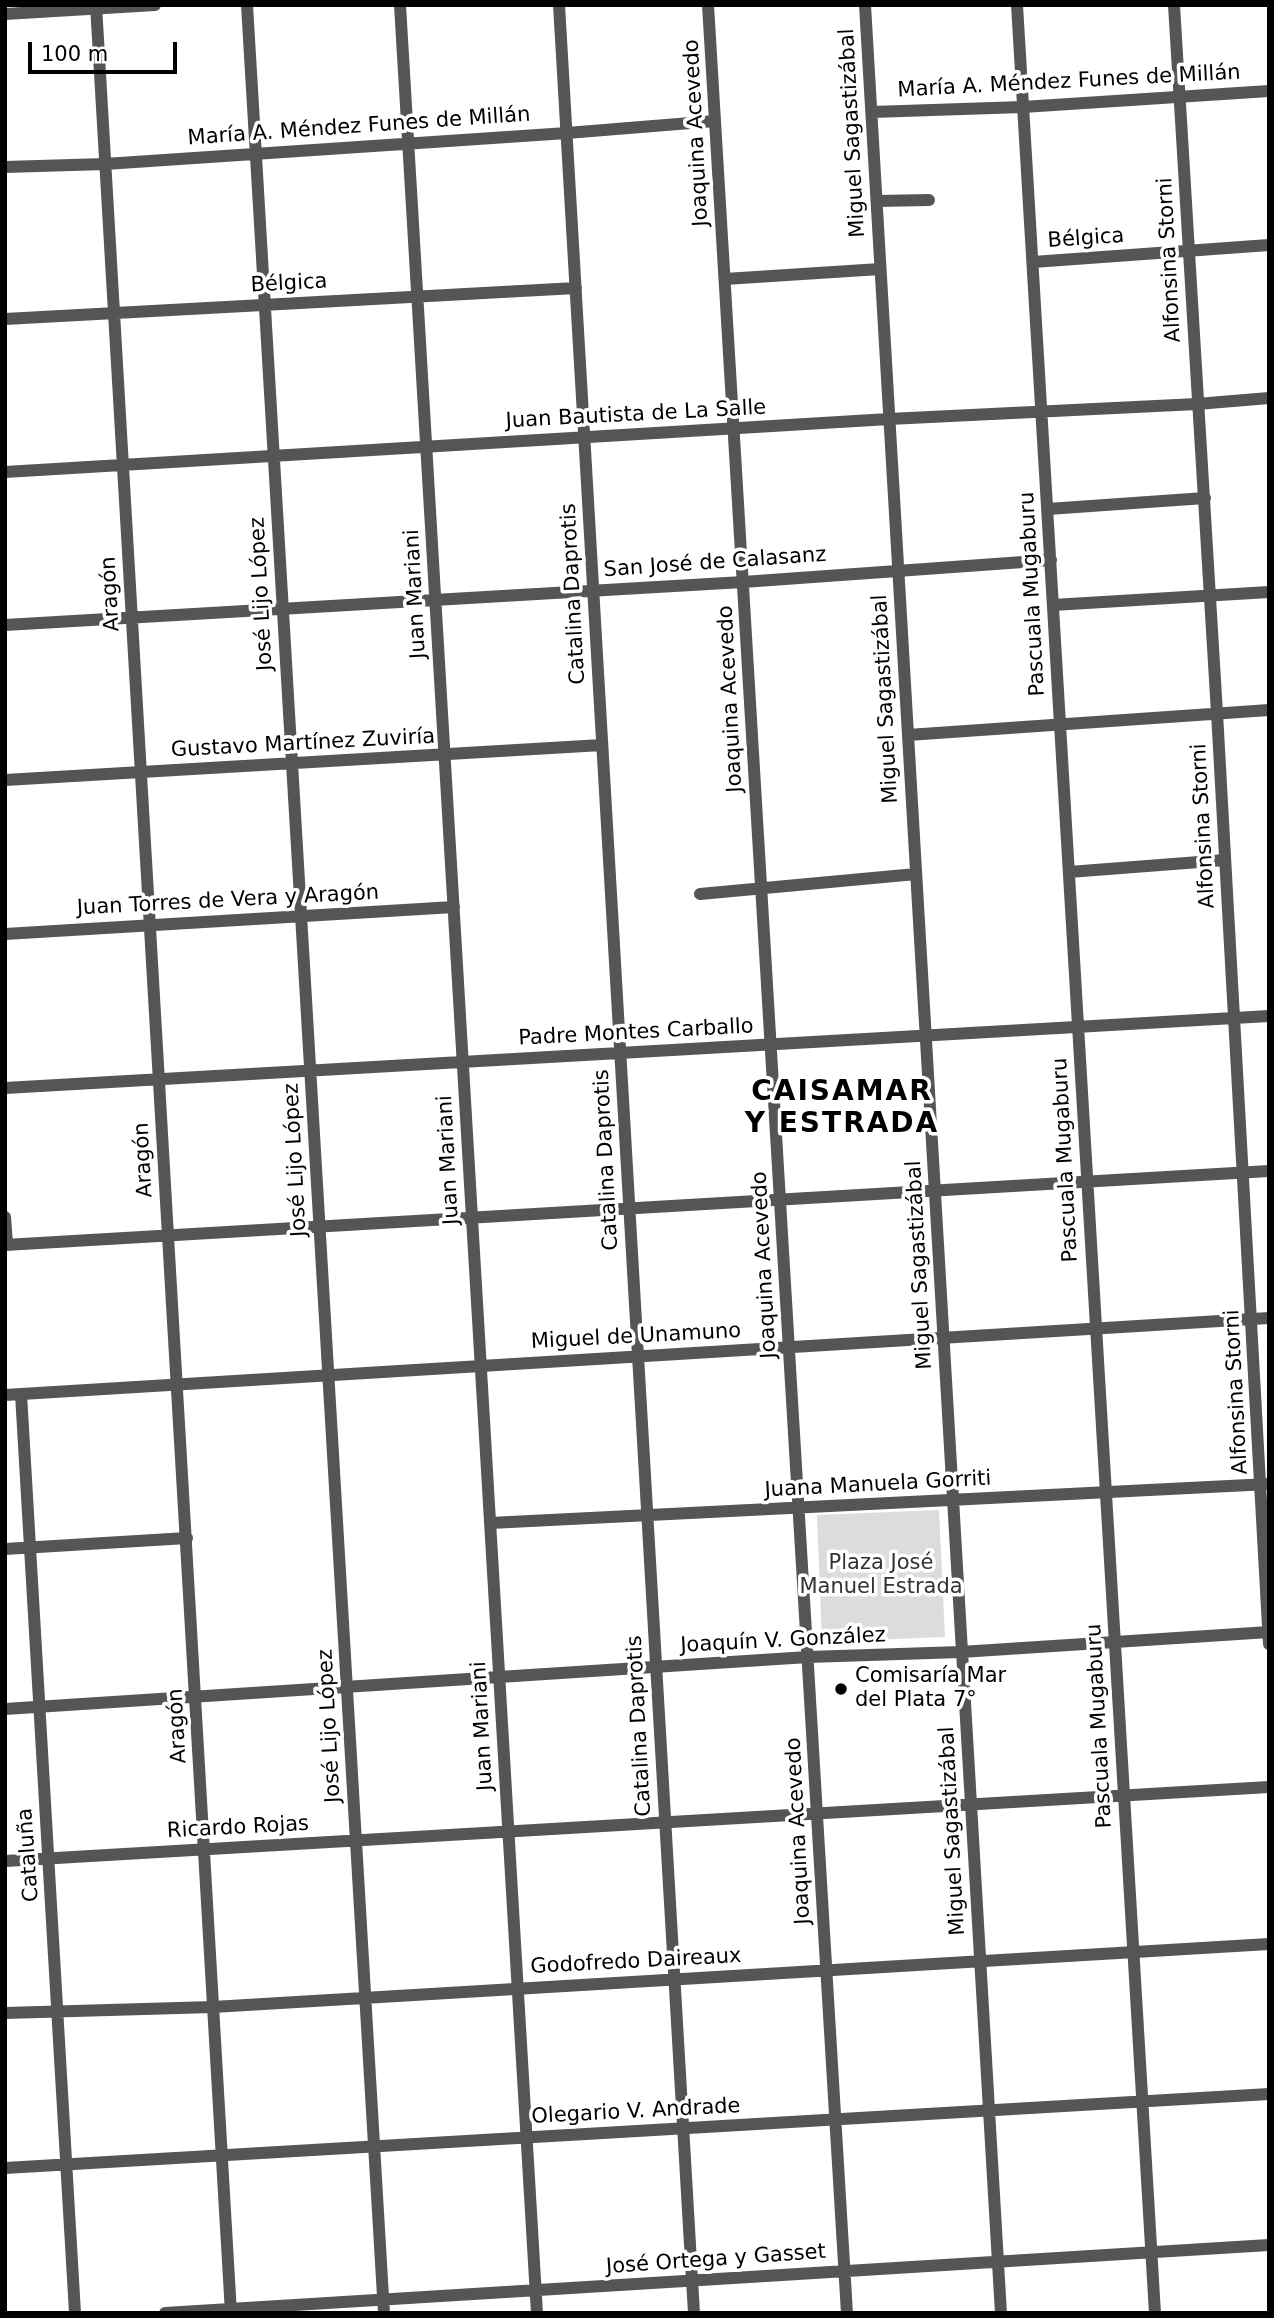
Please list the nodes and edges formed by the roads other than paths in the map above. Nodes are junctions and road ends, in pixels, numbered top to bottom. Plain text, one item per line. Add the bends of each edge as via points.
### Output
1 (155, 5) edge
2 (247, 5) edge
3 (400, 5) edge
4 (559, 5) edge
5 (708, 5) edge
6 (865, 5) edge
7 (1017, 5) edge
8 (1174, 5) edge
9 (96, 7) edge
10 (5, 14) edge
11 (1269, 91) edge
12 (1180, 97) junction
13 (1023, 107) junction
14 (872, 112) junction
15 (715, 121) junction
16 (567, 133) junction
17 (408, 144) junction
18 (256, 153) junction
19 (105, 163) junction
20 (5, 167) edge
21 (929, 200) dead end
22 (877, 201) junction
23 (1269, 245) edge
24 (1188, 251) junction
25 (1033, 262) junction
26 (880, 269) junction
27 (725, 279) junction
28 (576, 288) junction
29 (417, 297) junction
30 (264, 305) junction
31 (114, 313) junction
32 (5, 319) edge
33 (1269, 398) edge
34 (1197, 404) junction
35 (1042, 411) junction
36 (889, 419) junction
37 (734, 428) junction
38 (584, 437) junction
39 (426, 446) junction
40 (274, 456) junction
41 (123, 465) junction
42 (5, 472) edge
43 (1205, 498) junction
44 (1048, 509) junction
45 (1051, 560) junction
46 (898, 570) junction
47 (743, 582) junction
48 (593, 590) junction
49 (1269, 592) edge
50 (1210, 595) junction
51 (435, 599) junction
52 (1053, 605) junction
53 (283, 608) junction
54 (132, 618) junction
55 (5, 625) edge
56 (1269, 710) edge
57 (1217, 713) junction
58 (1060, 724) junction
59 (908, 735) junction
60 (602, 745) junction
61 (444, 754) junction
62 (292, 764) junction
63 (141, 772) junction
64 (5, 780) edge
65 (1226, 860) junction
66 (1069, 872) junction
67 (916, 874) junction
68 (762, 888) junction
69 (700, 894) dead end
70 (454, 907) junction
71 (301, 916) junction
72 (150, 925) junction
73 (5, 934) edge
74 (1269, 1016) edge
75 (1234, 1018) junction
76 (1078, 1027) junction
77 (926, 1035) junction
78 (771, 1044) junction
79 (620, 1053) junction
80 (463, 1062) junction
81 (310, 1071) junction
82 (159, 1079) junction
83 (5, 1088) edge
84 (1269, 1171) edge
85 (1243, 1172) junction
86 (1087, 1182) junction
87 (935, 1190) junction
88 (780, 1199) junction
89 (630, 1208) junction
90 (5, 1217) edge
91 (472, 1217) junction
92 (319, 1226) junction
93 (168, 1235) junction
94 (6, 1245) edge
95 (1269, 1318) edge
96 (1252, 1319) junction
97 (1095, 1327) junction
98 (944, 1338) junction
99 (789, 1347) junction
100 (638, 1356) junction
101 (481, 1366) junction
102 (328, 1375) junction
103 (177, 1384) junction
104 (20, 1394) junction
105 (5, 1395) edge
106 (1265, 1484) edge
107 (1105, 1492) junction
108 (953, 1500) junction
109 (799, 1508) junction
110 (648, 1516) junction
111 (490, 1523) junction
112 (187, 1538) junction
113 (31, 1547) junction
114 (5, 1549) edge
115 (1268, 1632) edge
116 (1115, 1642) junction
117 (1269, 1644) edge
118 (961, 1652) junction
119 (808, 1657) junction
120 (656, 1667) junction
121 (499, 1678) junction
122 (347, 1688) junction
123 (195, 1698) junction
124 (39, 1707) junction
125 (5, 1709) edge
126 (1269, 1787) edge
127 (1124, 1794) junction
128 (971, 1803) junction
129 (817, 1812) junction
130 (665, 1822) junction
131 (508, 1831) junction
132 (356, 1840) junction
133 (204, 1849) junction
134 (48, 1858) junction
135 (5, 1861) edge
136 (1269, 1944) edge
137 (1133, 1952) junction
138 (980, 1961) junction
139 (827, 1970) junction
140 (675, 1979) junction
141 (518, 1989) junction
142 (365, 1998) junction
143 (213, 2007) junction
144 (58, 2011) junction
145 (5, 2013) edge
146 (1269, 2094) edge
147 (1142, 2102) junction
148 (989, 2110) junction
149 (836, 2120) junction
150 (683, 2129) junction
151 (527, 2138) junction
152 (374, 2147) junction
153 (222, 2156) junction
154 (67, 2165) junction
155 (5, 2168) edge
156 (1269, 2245) edge
157 (1151, 2252) junction
158 (998, 2262) junction
159 (845, 2271) junction
160 (692, 2280) junction
161 (536, 2290) junction
162 (383, 2306) edge
163 (231, 2311) edge
164 (75, 2313) edge
165 (165, 2313) edge
166 (537, 2313) edge
167 (694, 2313) edge
168 (848, 2313) edge
169 (1001, 2313) edge
170 (1155, 2313) edge

1 - 9 street
2 - 18 street, José Lijo López
3 - 17 street, Juan Mariani
4 - 16 street, Catalina Daprotis
5 - 15 street, Joaquina Acevedo
6 - 14 street, Miguel Sagastizábal
7 - 13 street, Pascuala Mugaburu
8 - 12 street, Alfonsina Storni
9 - 10 street
9 - 19 street, Aragón
11 - 12 street, María A. Méndez Funes de Millán
12 - 13 street, María A. Méndez Funes de Millán
12 - 24 street, Alfonsina Storni
13 - 14 street, María A. Méndez Funes de Millán
13 - 25 street, Pascuala Mugaburu
14 - 22 street, Miguel Sagastizábal
15 - 16 street, María A. Méndez Funes de Millán
15 - 27 street, Joaquina Acevedo
16 - 17 street, María A. Méndez Funes de Millán
16 - 28 street, Catalina Daprotis
17 - 18 street, María A. Méndez Funes de Millán
17 - 29 street, Juan Mariani
18 - 19 street, María A. Méndez Funes de Millán
18 - 30 street, José Lijo López
19 - 20 street, María A. Méndez Funes de Millán
19 - 31 street, Aragón
21 - 22 street
22 - 26 street, Miguel Sagastizábal
23 - 24 street, Bélgica
24 - 25 street, Bélgica
24 - 34 street, Alfonsina Storni
25 - 35 street, Pascuala Mugaburu
26 - 27 street
26 - 36 street, Miguel Sagastizábal
27 - 37 street, Joaquina Acevedo
28 - 29 street, Bélgica
28 - 38 street, Catalina Daprotis
29 - 30 street, Bélgica
29 - 39 street, Juan Mariani
30 - 31 street, Bélgica
30 - 40 street, José Lijo López
31 - 32 street, Bélgica
31 - 41 street, Aragón
33 - 34 street, Juan Bautista de La Salle
34 - 35 street, Juan Bautista de La Salle
34 - 43 street, Alfonsina Storni
35 - 36 street, Juan Bautista de La Salle
35 - 44 street, Pascuala Mugaburu
36 - 37 street, Juan Bautista de La Salle
36 - 46 street, Miguel Sagastizábal
37 - 38 street, Juan Bautista de La Salle
37 - 47 street, Joaquina Acevedo
38 - 39 street, Juan Bautista de La Salle
38 - 48 street, Catalina Daprotis
39 - 40 street, Juan Bautista de La Salle
39 - 51 street, Juan Mariani
40 - 41 street, Juan Bautista de La Salle
40 - 53 street, José Lijo López
41 - 42 street, Juan Bautista de La Salle
41 - 54 street, Aragón
43 - 44 street
43 - 50 street, Alfonsina Storni
44 - 45 street, Pascuala Mugaburu
45 - 46 street, San José de Calasanz
45 - 52 street, Pascuala Mugaburu
46 - 47 street, San José de Calasanz
46 - 59 street, Miguel Sagastizábal
47 - 48 street, San José de Calasanz
47 - 68 street, Joaquina Acevedo
48 - 51 street, San José de Calasanz
48 - 60 street, Catalina Daprotis
49 - 50 street
50 - 52 street
50 - 57 street, Alfonsina Storni
51 - 53 street, San José de Calasanz
51 - 61 street, Juan Mariani
52 - 58 street, Pascuala Mugaburu
53 - 54 street, San José de Calasanz
53 - 62 street, José Lijo López
54 - 55 street, San José de Calasanz
54 - 63 street, Aragón
56 - 57 street
57 - 58 street
57 - 65 street, Alfonsina Storni
58 - 59 street
58 - 66 street, Pascuala Mugaburu
59 - 67 street, Miguel Sagastizábal
60 - 61 street, Gustavo Martínez Zuviría
60 - 79 street, Catalina Daprotis
61 - 62 street, Gustavo Martínez Zuviría
61 - 70 street, Juan Mariani
62 - 63 street, Gustavo Martínez Zuviría
62 - 71 street, José Lijo López
63 - 64 street, Gustavo Martínez Zuviría
63 - 72 street, Aragón
65 - 66 street
65 - 75 street, Alfonsina Storni
66 - 76 street, Pascuala Mugaburu
67 - 68 street
67 - 77 street, Miguel Sagastizábal
68 - 69 street
68 - 78 street, Joaquina Acevedo
70 - 71 street, Juan Torres de Vera y Aragón
70 - 80 street, Juan Mariani
71 - 72 street, Juan Torres de Vera y Aragón
71 - 81 street, José Lijo López
72 - 73 street, Juan Torres de Vera y Aragón
72 - 82 street, Aragón
74 - 75 street, Padre Montes Carballo
75 - 76 street, Padre Montes Carballo
75 - 85 street, Alfonsina Storni
76 - 77 street, Padre Montes Carballo
76 - 86 street, Pascuala Mugaburu
77 - 78 street, Padre Montes Carballo
77 - 87 street, Miguel Sagastizábal
78 - 79 street, Padre Montes Carballo
78 - 88 street, Joaquina Acevedo
79 - 80 street, Padre Montes Carballo
79 - 89 street, Catalina Daprotis
80 - 81 street, Padre Montes Carballo
80 - 91 street, Juan Mariani
81 - 82 street, Padre Montes Carballo
81 - 92 street, José Lijo López
82 - 83 street, Padre Montes Carballo
82 - 93 street, Aragón
84 - 85 street
85 - 86 street
85 - 96 street, Alfonsina Storni
86 - 87 street
86 - 97 street, Pascuala Mugaburu
87 - 88 street
87 - 98 street, Miguel Sagastizábal
88 - 89 street
88 - 99 street, Joaquina Acevedo
89 - 91 street
89 - 100 street, Catalina Daprotis
90 - 94 street
91 - 92 street
91 - 101 street, Juan Mariani
92 - 93 street
92 - 102 street, José Lijo López
93 - 94 street
93 - 103 street, Aragón
95 - 96 street, Miguel de Unamuno
96 - 97 street, Miguel de Unamuno
96 - 106 street, Alfonsina Storni
97 - 98 street, Miguel de Unamuno
97 - 107 street, Pascuala Mugaburu
98 - 99 street, Miguel de Unamuno
98 - 108 street, Miguel Sagastizábal
99 - 100 street, Miguel de Unamuno
99 - 109 street, Joaquina Acevedo
100 - 101 street, Miguel de Unamuno
100 - 110 street, Catalina Daprotis
101 - 102 street, Miguel de Unamuno
101 - 111 street, Juan Mariani
102 - 103 street, Miguel de Unamuno
102 - 122 street, José Lijo López
103 - 104 street, Miguel de Unamuno
103 - 112 street, Aragón
104 - 105 street, Miguel de Unamuno
104 - 113 street, Cataluña
106 - 107 street, Juana Manuela Gorriti
106 - 115 street, Alfonsina Storni
107 - 108 street, Juana Manuela Gorriti
107 - 116 street, Pascuala Mugaburu
108 - 109 street, Juana Manuela Gorriti
108 - 118 street, Miguel Sagastizábal
109 - 110 street, Juana Manuela Gorriti
109 - 119 street, Joaquina Acevedo
110 - 111 street, Juana Manuela Gorriti
110 - 120 street, Catalina Daprotis
111 - 121 street, Juan Mariani
112 - 113 street
112 - 123 street, Aragón
113 - 114 street
113 - 124 street, Cataluña
115 - 116 street, Joaquín V. González
115 - 117 street, Alfonsina Storni
116 - 118 street, Joaquín V. González
116 - 127 street, Pascuala Mugaburu
118 - 119 street, Joaquín V. González
118 - 128 street, Miguel Sagastizábal
119 - 120 street, Joaquín V. González
119 - 129 street, Joaquina Acevedo
120 - 121 street, Joaquín V. González
120 - 130 street, Catalina Daprotis
121 - 122 street, Joaquín V. González
121 - 131 street, Juan Mariani
122 - 123 street, Joaquín V. González
122 - 132 street, José Lijo López
123 - 124 street, Joaquín V. González
123 - 133 street, Aragón
124 - 125 street, Joaquín V. González
124 - 134 street, Cataluña
126 - 127 street, Ricardo Rojas
127 - 128 street, Ricardo Rojas
127 - 137 street, Pascuala Mugaburu
128 - 129 street, Ricardo Rojas
128 - 138 street, Miguel Sagastizábal
129 - 130 street, Ricardo Rojas
129 - 139 street, Joaquina Acevedo
130 - 131 street, Ricardo Rojas
130 - 140 street, Catalina Daprotis
131 - 132 street, Ricardo Rojas
131 - 141 street, Juan Mariani
132 - 133 street, Ricardo Rojas
132 - 142 street, José Lijo López
133 - 134 street, Ricardo Rojas
133 - 143 street, Aragón
134 - 135 street, Ricardo Rojas
134 - 144 street, Cataluña
136 - 137 street, Godofredo Daireaux
137 - 138 street, Godofredo Daireaux
137 - 147 street, Pascuala Mugaburu
138 - 139 street, Godofredo Daireaux
138 - 148 street, Miguel Sagastizábal
139 - 140 street, Godofredo Daireaux
139 - 149 street, Joaquina Acevedo
140 - 141 street, Godofredo Daireaux
140 - 150 street, Catalina Daprotis
141 - 142 street, Godofredo Daireaux
141 - 151 street, Juan Mariani
142 - 143 street, Godofredo Daireaux
142 - 152 street, José Lijo López
143 - 144 street, Godofredo Daireaux
143 - 153 street, Aragón
144 - 145 street, Godofredo Daireaux
144 - 154 street, Cataluña
146 - 147 street, Olegario V. Andrade
147 - 148 street, Olegario V. Andrade
147 - 157 street, Pascuala Mugaburu
148 - 149 street, Olegario V. Andrade
148 - 158 street, Miguel Sagastizábal
149 - 150 street, Olegario V. Andrade
149 - 159 street, Joaquina Acevedo
150 - 151 street, Olegario V. Andrade
150 - 160 street, Catalina Daprotis
151 - 152 street, Olegario V. Andrade
151 - 161 street, Juan Mariani
152 - 153 street, Olegario V. Andrade
152 - 162 street, José Lijo López
153 - 154 street, Olegario V. Andrade
153 - 163 street, Aragón
154 - 155 street, Olegario V. Andrade
154 - 164 street, Cataluña
156 - 157 street, José Ortega y Gasset
157 - 158 street, José Ortega y Gasset
157 - 170 street, Pascuala Mugaburu
158 - 159 street, José Ortega y Gasset
158 - 169 street, Miguel Sagastizábal
159 - 160 street, José Ortega y Gasset
159 - 168 street, Joaquina Acevedo
160 - 161 street, José Ortega y Gasset
160 - 167 street, Catalina Daprotis
161 - 162 street, José Ortega y Gasset
161 - 166 street, Juan Mariani
162 - 163 street, José Ortega y Gasset
163 - 165 street, José Ortega y Gasset

